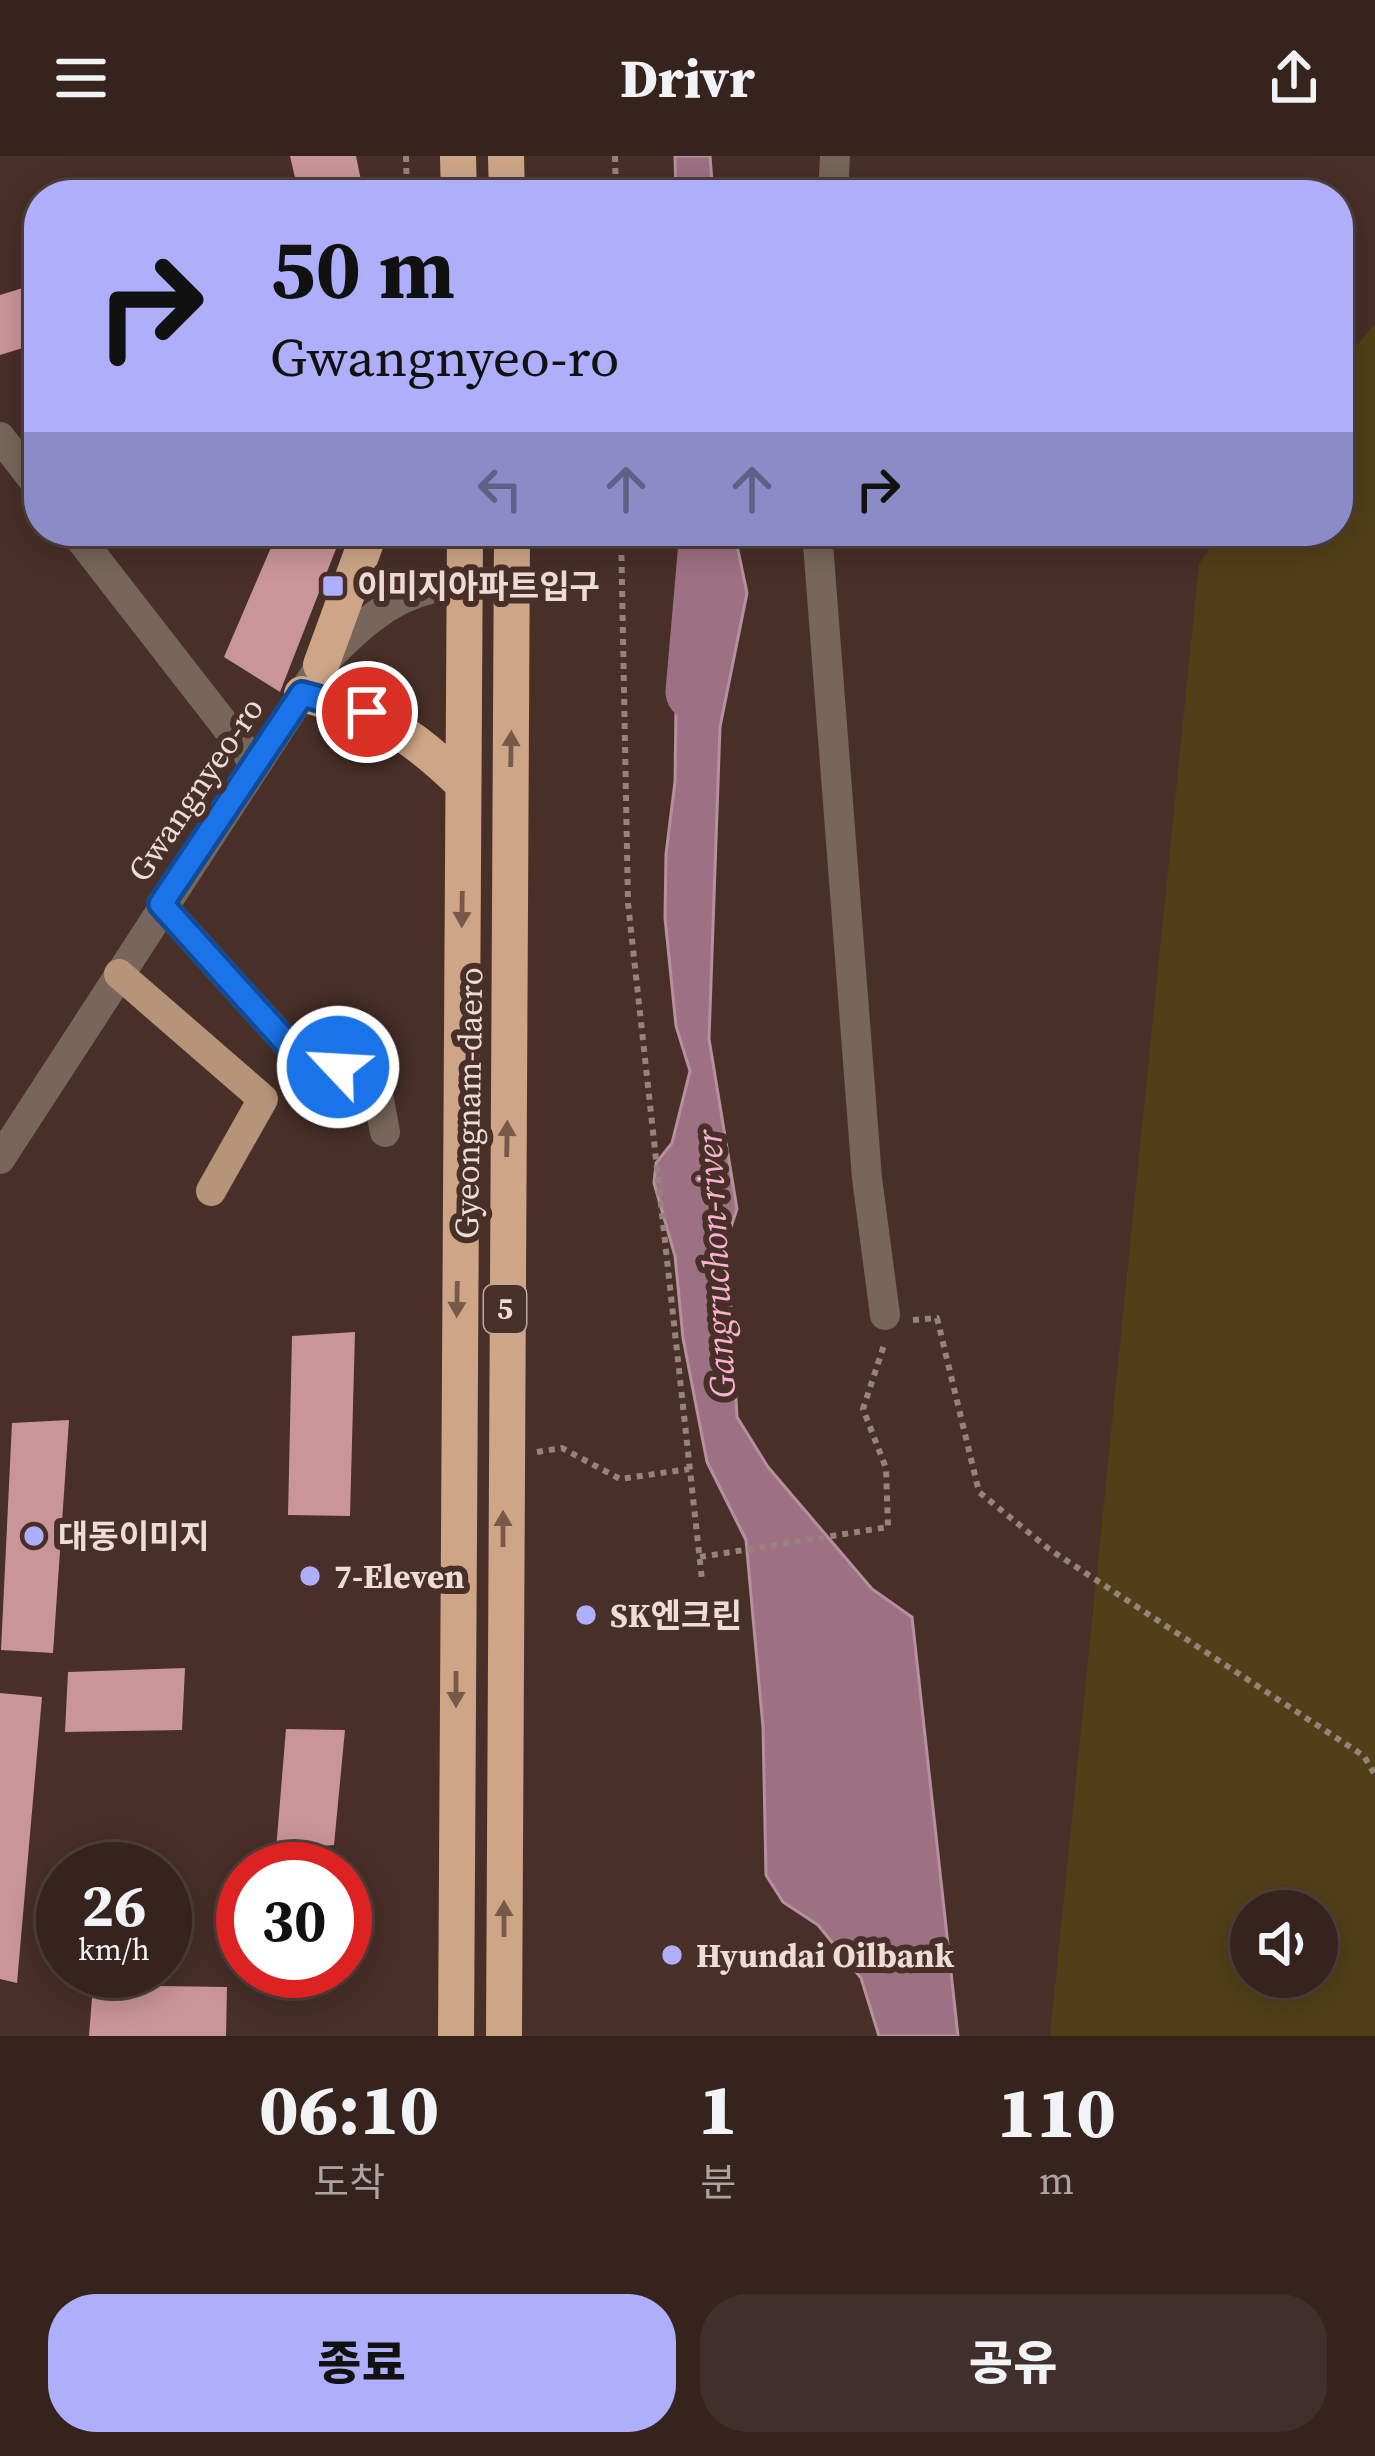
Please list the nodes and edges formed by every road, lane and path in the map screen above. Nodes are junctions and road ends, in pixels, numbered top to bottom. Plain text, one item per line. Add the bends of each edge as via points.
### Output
1 (0, 437) edge
2 (24, 468) edge
3 (86, 546) edge
4 (364, 546) edge
5 (465, 546) edge
6 (512, 546) edge
7 (621, 546) edge
8 (818, 546) edge
9 (466, 582) junction
10 (513, 582) junction
11 (311, 679) junction
12 (256, 765) junction
13 (463, 784) junction
14 (161, 904) junction
15 (119, 974) junction
16 (386, 1132) dead end
17 (0, 1160) edge
18 (211, 1191) dead end
19 (894, 1318) junction
20 (503, 1456) junction
21 (690, 1469) junction
22 (701, 1557) junction
23 (702, 1580) dead end
24 (1375, 1775) edge
25 (456, 2036) edge
26 (504, 2036) edge

1 - 2 street
3 - 12 street
4 - 11 highway
5 - 9 highway, Gyeongnam-daero / 5
6 - 10 highway, Gyeongnam-daero / 5
7 - 21 path via 628,903
8 - 19 street via 867,1178
9 - 10 street, Gwangnyeo-ro
9 - 11 street, Gwangnyeo-ro via 386,604
9 - 13 highway, Gyeongnam-daero / 5
20 -> 10 highway, Gyeongnam-daero / 5
11 - 12 street, Gwangnyeo-ro
11 - 13 highway via 413,735
12 - 14 street, Gwangnyeo-ro
13 -> 25 highway, Gyeongnam-daero / 5
14 - 15 street, Gwangnyeo-ro
14 - 16 street via 303,1061 374,1073
15 - 17 street, Gwangnyeo-ro
15 - 18 main road via 263,1100
19 - 22 path via 863,1409 886,1468 888,1527
19 - 24 path via 937,1318 979,1492 1049,1549 1364,1756
20 - 21 path via 562,1448 620,1479
26 -> 20 highway, Gyeongnam-daero / 5
21 - 22 path
22 - 23 path

